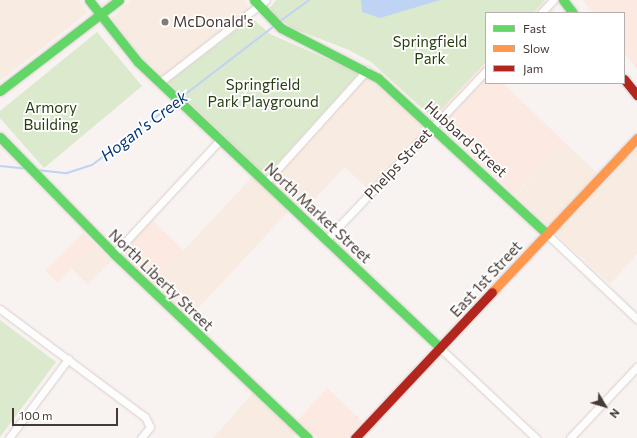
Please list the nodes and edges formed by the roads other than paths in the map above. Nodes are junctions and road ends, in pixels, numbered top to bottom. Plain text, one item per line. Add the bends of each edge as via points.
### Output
1 (89, 0) edge
2 (119, 0) edge
3 (553, 0) edge
4 (563, 0) edge
5 (259, 2) edge
6 (542, 12) edge
7 (572, 12) edge
8 (100, 14) junction
9 (368, 70) junction
10 (485, 72) edge
11 (625, 80) edge
12 (159, 83) junction
13 (0, 91) edge
14 (637, 95) edge
15 (432, 127) junction
16 (0, 137) edge
17 (637, 138) edge
18 (220, 140) junction
19 (265, 183) junction
20 (547, 234) junction
21 (326, 240) junction
22 (114, 254) junction
23 (0, 309) edge
24 (637, 319) edge
25 (440, 348) junction
26 (68, 359) junction
27 (637, 367) edge
28 (9, 438) edge
29 (141, 438) edge
30 (308, 438) edge
31 (355, 438) edge
32 (536, 438) edge
33 (570, 438) edge

1 - 8 street, North Market Street
2 - 8 street
3 - 6 street
4 - 7 street
5 - 9 street, Hubbard Street via 272,21 281,28
5 - 12 street
8 - 12 street, North Market Street
8 - 13 street
9 - 15 street, Hubbard Street
9 - 19 street
10 - 15 street, Phelps Street
11 - 14 street
12 - 18 street, North Market Street
15 - 20 street, Hubbard Street
15 - 21 street, Phelps Street
16 - 22 street, North Liberty Street
17 - 20 street, East 1st Street
18 - 19 street, North Market Street
18 - 22 street
19 - 21 street, North Market Street
20 - 24 street, Hubbard Street
20 - 25 street, East 1st Street
21 - 25 street, North Market Street
22 - 30 street, North Liberty Street
23 - 26 street
25 - 31 street, East 1st Street
25 - 32 street, North Market Street
26 - 28 street
26 - 29 street via 150,424
27 - 33 street

